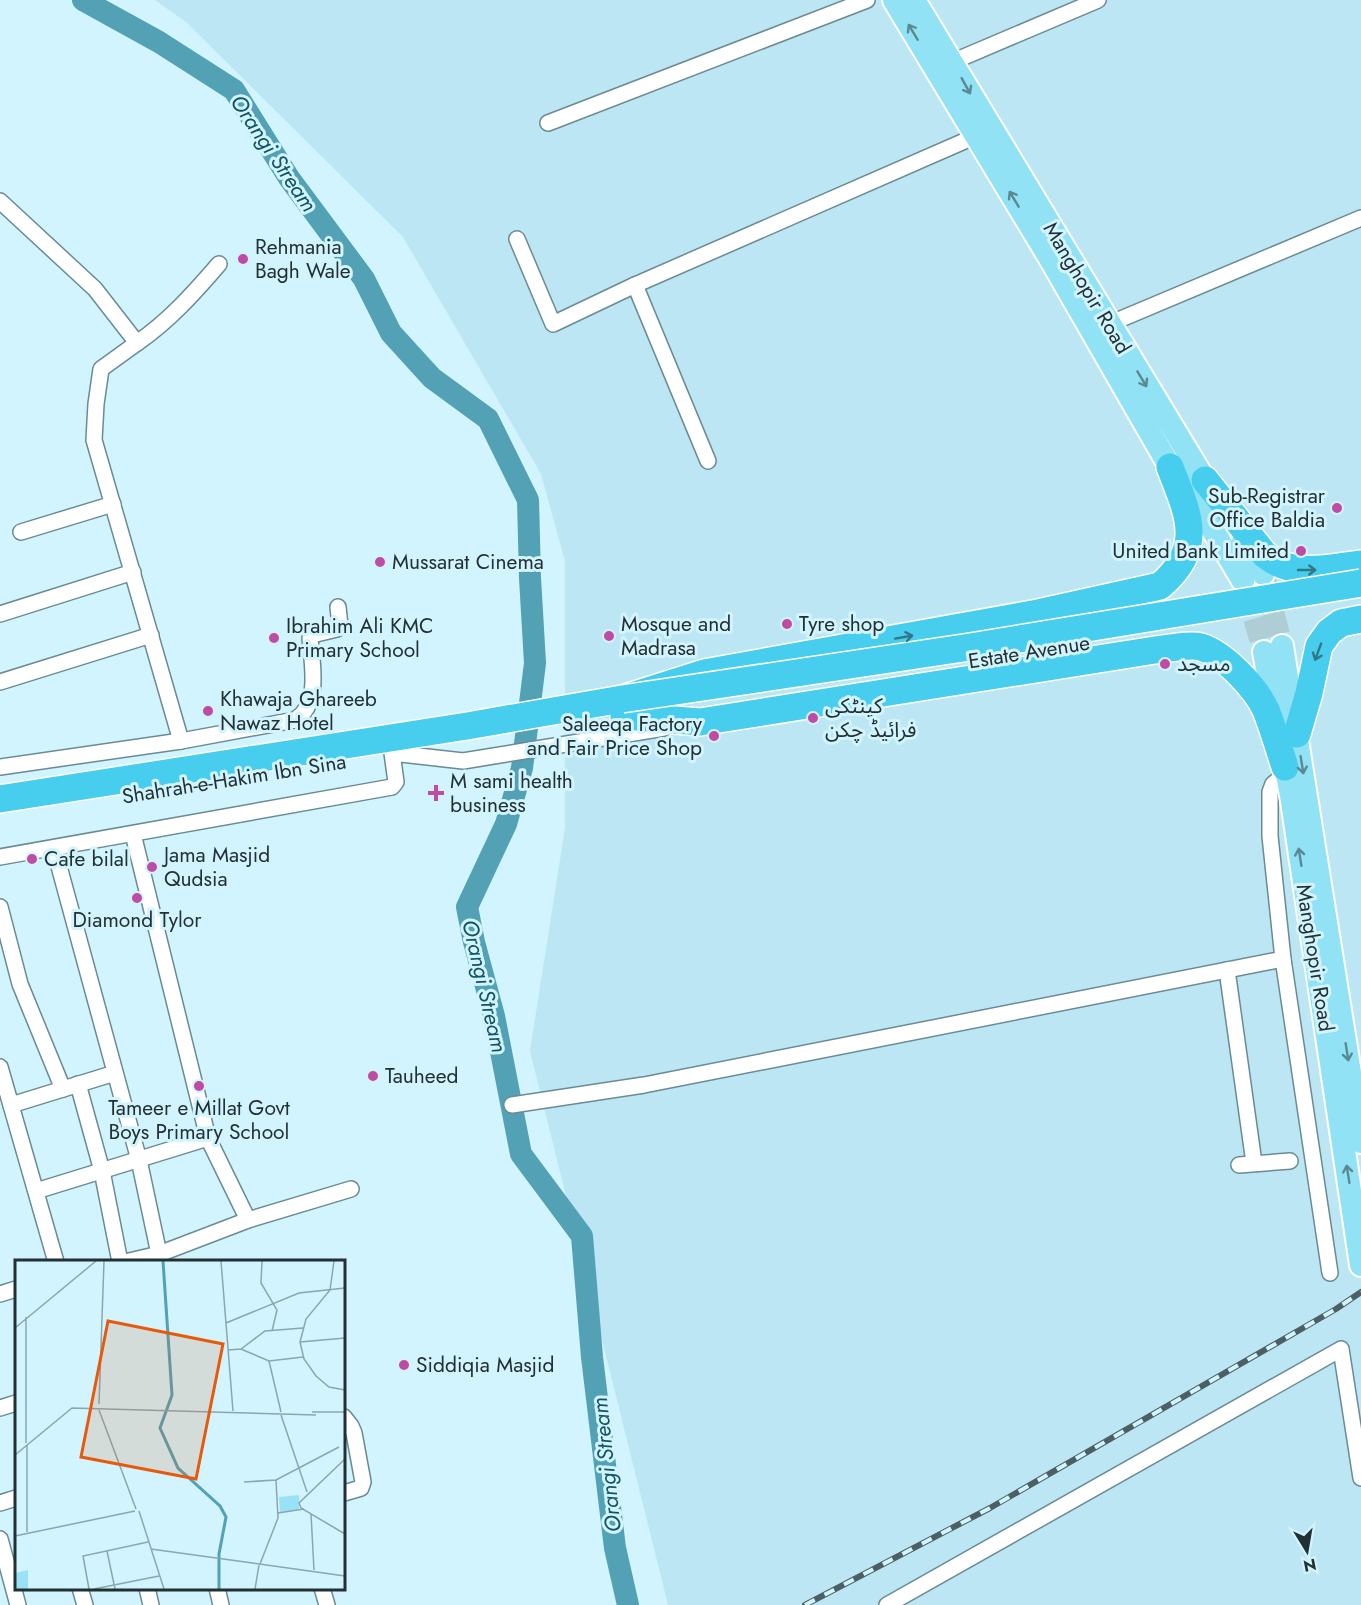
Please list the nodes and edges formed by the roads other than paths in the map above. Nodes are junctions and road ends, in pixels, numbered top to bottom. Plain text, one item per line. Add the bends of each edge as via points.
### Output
1 (867, 0) edge
2 (894, 0) edge
3 (914, 0) edge
4 (1098, 0) edge
5 (952, 62) junction
6 (548, 123) dead end
7 (976, 136) junction
8 (0, 201) edge
9 (1361, 218) edge
10 (517, 238) dead end
11 (219, 264) dead end
12 (635, 285) junction
13 (1109, 324) junction
14 (137, 343) junction
15 (708, 461) dead end
16 (1170, 467) junction
17 (1204, 480) junction
18 (113, 504) junction
19 (21, 532) dead end
20 (1361, 564) edge
21 (1361, 571) edge
22 (133, 572) junction
23 (1361, 584) edge
24 (1361, 600) edge
25 (338, 607) dead end
26 (1361, 610) edge
27 (1038, 613) junction
28 (0, 614) edge
29 (1361, 619) edge
30 (151, 635) junction
31 (1155, 650) junction
32 (0, 682) edge
33 (623, 707) junction
34 (699, 713) junction
35 (467, 734) junction
36 (1297, 734) junction
37 (181, 741) junction
38 (392, 753) junction
39 (0, 767) edge
40 (1286, 773) junction
41 (0, 799) edge
42 (0, 817) edge
43 (133, 834) junction
44 (54, 848) junction
45 (0, 857) edge
46 (0, 907) edge
47 (1284, 960) junction
48 (1227, 970) junction
49 (0, 1067) edge
50 (115, 1073) junction
51 (70, 1087) junction
52 (11, 1105) junction
53 (512, 1105) dead end
54 (208, 1138) junction
55 (1361, 1142) edge
56 (139, 1160) junction
57 (1290, 1161) dead end
58 (102, 1171) junction
59 (351, 1189) dead end
60 (36, 1191) junction
61 (248, 1220) junction
62 (159, 1254) junction
63 (55, 1260) edge
64 (120, 1260) edge
65 (134, 1260) edge
66 (1361, 1264) edge
67 (1330, 1273) dead end
68 (15, 1289) edge
69 (0, 1294) edge
70 (15, 1403) edge
71 (0, 1408) edge
72 (345, 1418) edge
73 (1361, 1478) edge
74 (345, 1493) edge
75 (15, 1498) edge
76 (0, 1503) edge
77 (0, 1539) edge
78 (5, 1579) edge
79 (81, 1590) edge
80 (147, 1590) edge
81 (217, 1590) edge
82 (323, 1590) edge
83 (85, 1605) edge
84 (151, 1605) edge
85 (221, 1605) edge
86 (327, 1605) edge
87 (887, 1605) edge

1 - 6 street
7 -> 2 main road
3 - 5 main road, Manghopir Road
4 - 5 street
5 -> 13 main road, Manghopir Road
7 - 12 street
16 -> 7 main road
8 - 14 street via 95,289
9 - 13 street
10 - 12 street via 553,324
11 - 14 street via 189,299
12 - 15 street
13 -> 17 main road, Manghopir Road
14 - 18 street via 101,369 99,381 94,440
16 - 17 main road, Manghopir Road via 1253,578
16 - 27 highway via 1190,523 1187,550 1172,575 1160,586
17 -> 20 highway via 1275,563 1309,571
18 - 19 street
18 - 22 street
21 - 26 highway via 1350,580 1347,593
22 - 28 street
22 - 30 street
23 - 33 highway, bridge
24 - 34 highway, Estate Avenue
25 - 37 street via 340,626 310,638 313,676 304,714 295,720
27 - 31 highway via 1151,601 1168,603 1179,614 1180,631 1171,644
33 -> 27 highway via 704,673
29 -> 36 highway via 1341,623 1319,646
30 - 32 street
30 - 37 street
31 - 34 highway
31 - 40 highway via 1199,646 1235,670 1265,708
33 - 34 highway
33 - 35 highway
34 - 38 street via 463,762
35 - 38 highway, Shahrah-e-Hakim Ibn Sina
35 - 41 highway, Shahrah-e-Hakim Ibn Sina
36 - 40 main road, Manghopir Road via 1273,649
36 -> 55 main road, Manghopir Road
37 - 39 street
38 - 42 highway, Shahrah-e-Hakim Ibn Sina
38 - 43 street via 396,782 392,787
40 - 47 street via 1270,792 1270,836
66 -> 40 main road, Manghopir Road
43 - 44 street
43 - 54 street
44 - 45 street
44 - 50 street
46 - 51 street via 20,984
47 - 48 street
47 - 67 street
48 - 53 street via 644,1085
48 - 57 street via 1247,1164
49 - 52 street
50 - 51 street
50 - 56 street
51 - 52 street
51 - 58 street
52 - 60 street
54 - 56 street
54 - 61 street
56 - 58 street
56 - 62 street
58 - 60 street
58 - 64 street
59 - 61 street
60 - 63 street
61 - 62 street
62 - 65 street
68 - 69 street
70 - 71 street
72 - 74 street via 354,1433 363,1482 361,1488
73 - 87 street via 1341,1349
75 - 76 street
77 - 78 street
79 - 83 street
80 - 84 street
81 - 85 street
82 - 86 street

